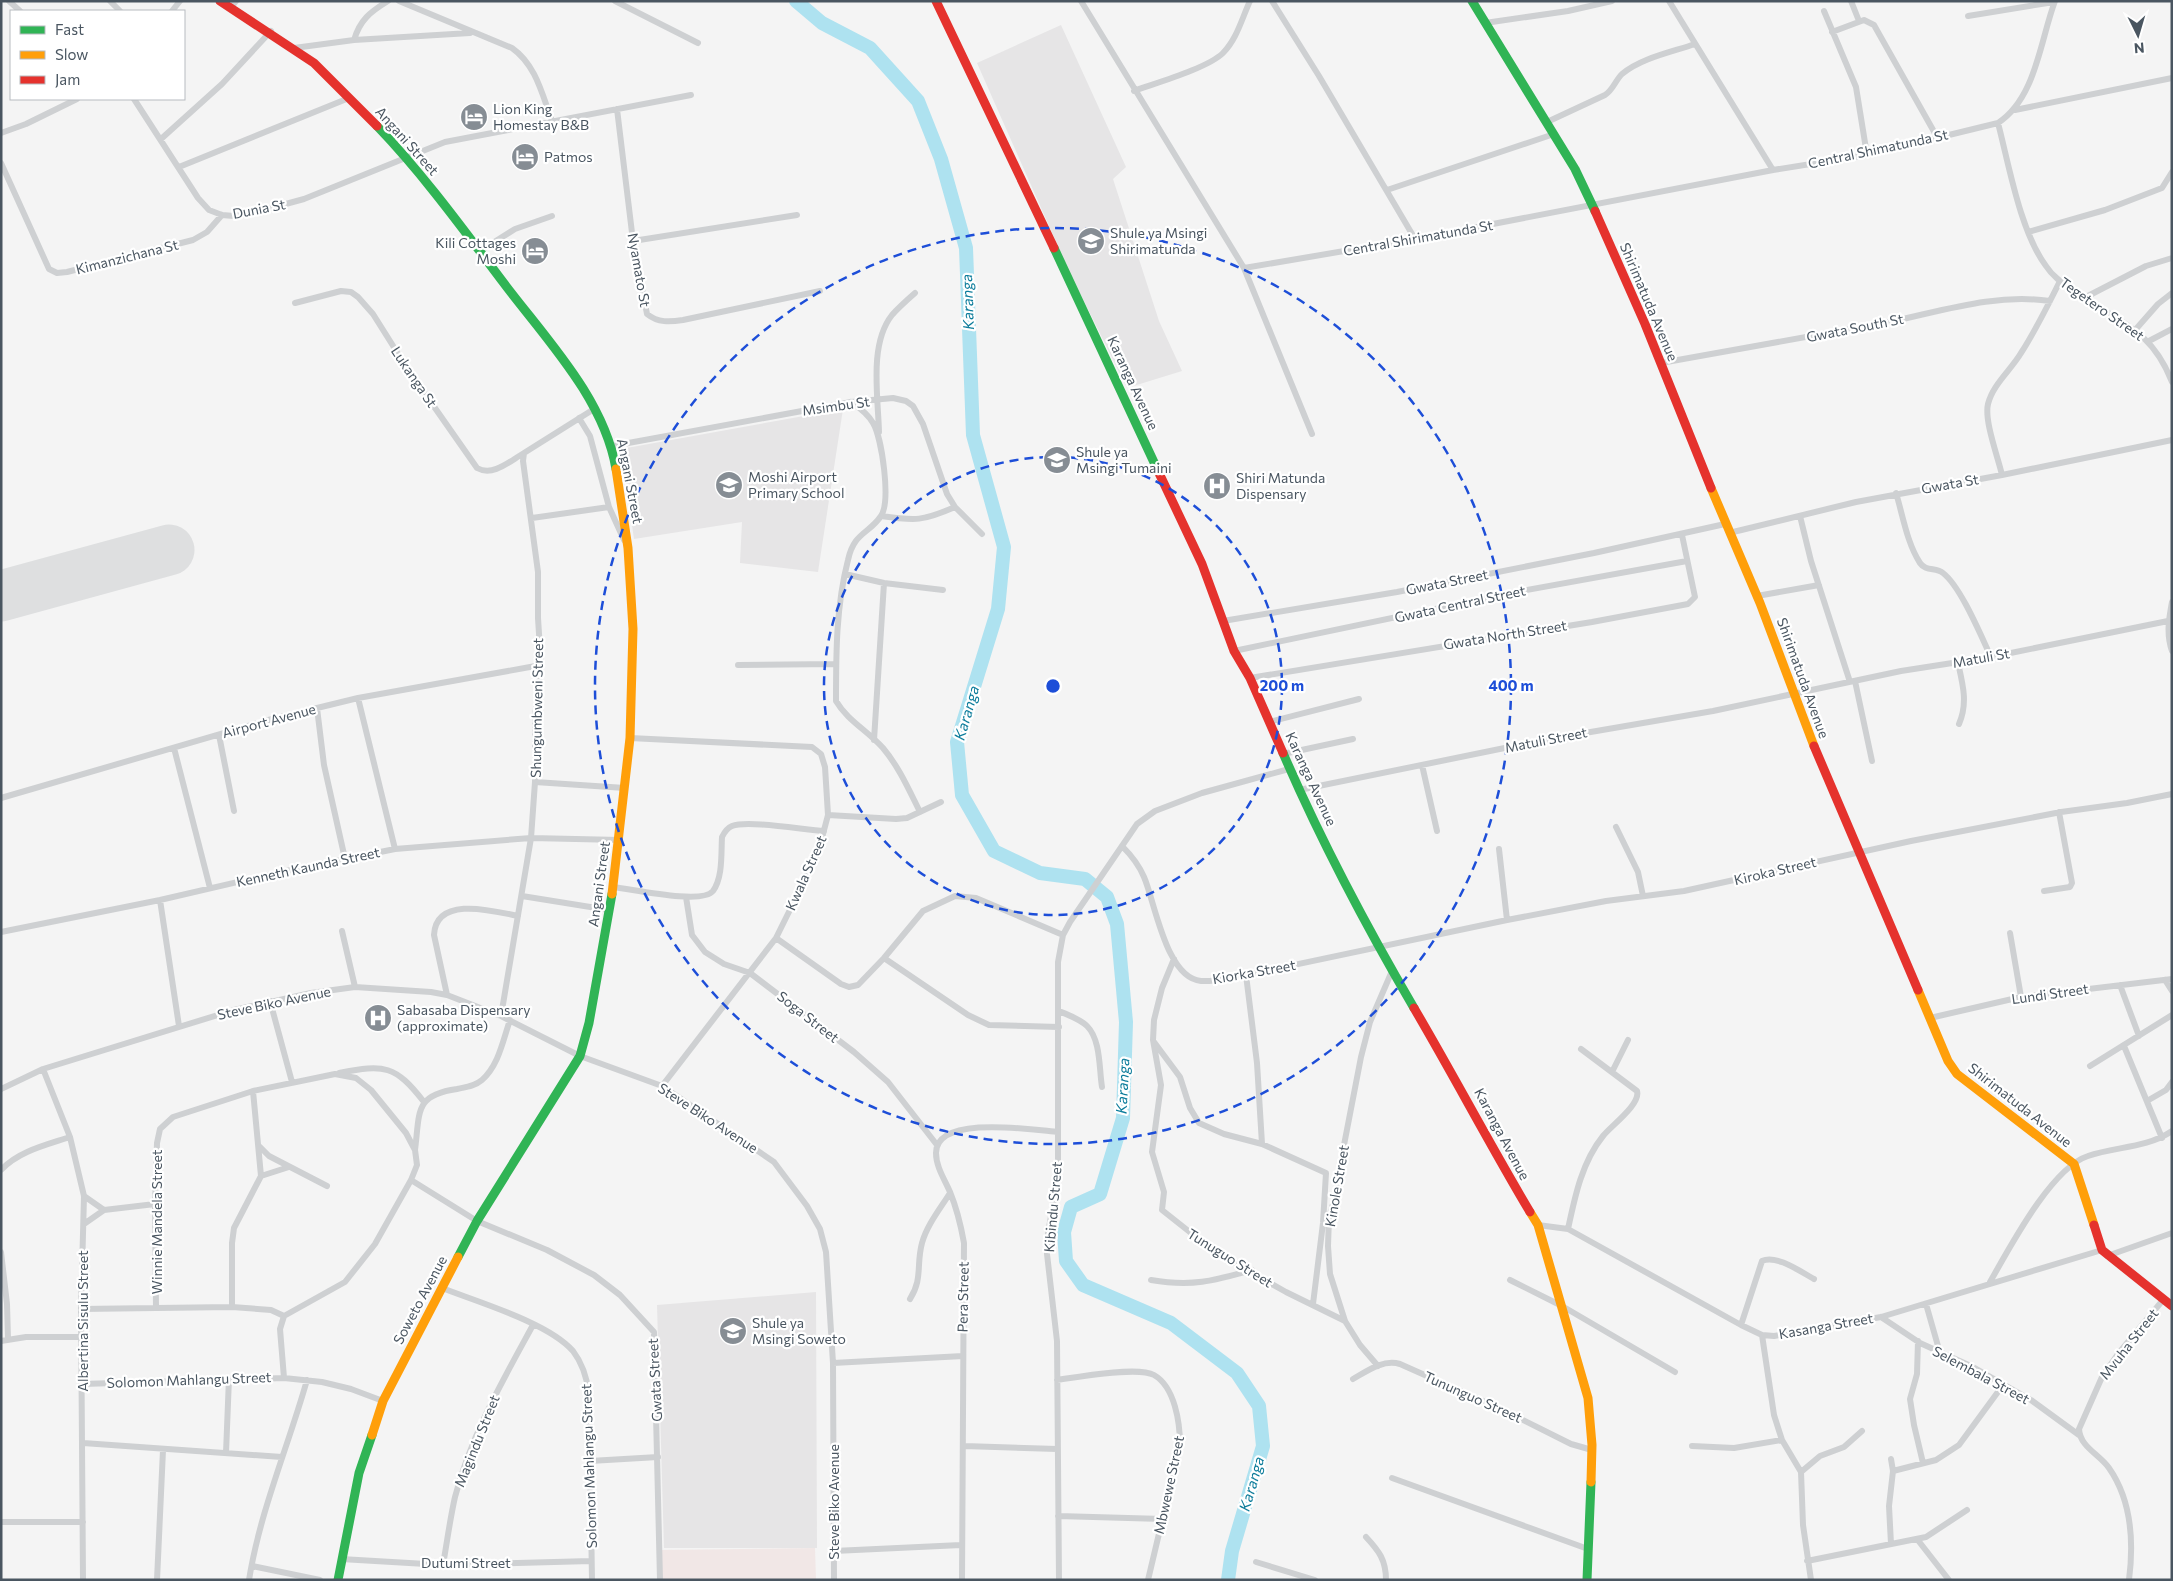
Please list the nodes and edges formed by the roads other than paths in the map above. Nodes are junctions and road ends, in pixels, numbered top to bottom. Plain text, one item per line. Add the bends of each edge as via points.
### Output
1 (10, 1) edge
2 (110, 1) edge
3 (220, 1) edge
4 (388, 1) edge
5 (399, 1) edge
6 (615, 1) edge
7 (936, 1) edge
8 (1081, 1) edge
9 (1250, 1) edge
10 (1272, 1) edge
11 (1472, 1) edge
12 (1612, 1) edge
13 (1669, 1) edge
14 (1851, 1) edge
15 (2054, 2) edge
16 (234, 4) edge
17 (19, 10) edge
18 (119, 10) edge
19 (1824, 11) dead end
20 (1968, 16) dead end
21 (1859, 21) junction
22 (1485, 23) junction
23 (271, 31) junction
24 (1832, 32) junction
25 (471, 33) junction
26 (354, 40) junction
27 (698, 43) dead end
28 (1695, 44) junction
29 (294, 48) junction
30 (2172, 78) edge
31 (1134, 91) junction
32 (691, 96) dead end
33 (349, 98) junction
34 (75, 100) edge
35 (135, 100) edge
36 (617, 108) junction
37 (2015, 110) junction
38 (552, 121) junction
39 (1547, 122) junction
40 (1998, 123) junction
41 (1, 132) edge
42 (1554, 134) junction
43 (1937, 137) junction
44 (162, 139) junction
45 (1867, 155) junction
46 (406, 156) junction
47 (1, 163) edge
48 (179, 167) junction
49 (1773, 170) junction
50 (2172, 172) edge
51 (1387, 190) junction
52 (1592, 205) junction
53 (797, 214) dead end
54 (222, 215) junction
55 (552, 216) dead end
56 (2028, 232) junction
57 (1415, 239) junction
58 (633, 241) junction
59 (480, 251) junction
60 (2172, 258) edge
61 (1244, 268) junction
62 (2060, 281) junction
63 (820, 291) dead end
64 (2172, 292) edge
65 (915, 293) dead end
66 (2084, 298) junction
67 (2050, 301) junction
68 (295, 303) dead end
69 (2136, 329) junction
70 (2172, 329) edge
71 (2149, 341) junction
72 (1661, 364) junction
73 (2172, 382) edge
74 (878, 400) junction
75 (851, 402) junction
76 (594, 409) junction
77 (578, 418) junction
78 (1312, 434) dead end
79 (879, 436) junction
80 (2172, 440) edge
81 (612, 446) junction
82 (524, 453) junction
83 (2002, 475) junction
84 (1896, 494) junction
85 (609, 507) junction
86 (955, 507) junction
87 (881, 516) junction
88 (1800, 516) junction
89 (532, 518) junction
90 (1725, 524) junction
91 (1730, 533) junction
92 (982, 534) dead end
93 (1682, 535) junction
94 (628, 548) junction
95 (1687, 561) junction
96 (845, 574) junction
97 (884, 583) junction
98 (1818, 585) junction
99 (943, 590) dead end
100 (1757, 596) junction
101 (2172, 602) edge
102 (1223, 621) junction
103 (2168, 621) junction
104 (1234, 651) junction
105 (2172, 651) edge
106 (1991, 657) junction
107 (1958, 663) junction
108 (836, 664) junction
109 (541, 665) junction
110 (738, 666) dead end
111 (1250, 678) junction
112 (1852, 682) junction
113 (1794, 694) junction
114 (358, 698) junction
115 (1359, 699) dead end
116 (317, 708) junction
117 (1269, 722) junction
118 (1959, 724) dead end
119 (219, 735) junction
120 (630, 738) junction
121 (1353, 739) dead end
122 (874, 740) junction
123 (174, 748) junction
124 (1283, 754) junction
125 (1872, 761) dead end
126 (1422, 765) junction
127 (1289, 769) junction
128 (535, 782) junction
129 (625, 788) junction
130 (1299, 790) junction
131 (2172, 794) edge
132 (1, 798) edge
133 (941, 802) dead end
134 (234, 811) dead end
135 (920, 812) junction
136 (2059, 812) junction
137 (828, 815) junction
138 (1616, 827) dead end
139 (1437, 831) dead end
140 (824, 832) junction
141 (531, 838) junction
142 (620, 840) junction
143 (1122, 846) junction
144 (395, 849) junction
145 (1498, 849) dead end
146 (1859, 853) junction
147 (345, 859) junction
148 (613, 887) junction
149 (210, 888) junction
150 (2044, 891) dead end
151 (522, 896) junction
152 (1643, 896) junction
153 (686, 897) junction
154 (160, 900) junction
155 (610, 910) junction
156 (518, 916) junction
157 (1507, 920) junction
158 (342, 931) dead end
159 (1, 932) edge
160 (2010, 933) dead end
161 (1063, 935) junction
162 (776, 938) junction
163 (1378, 947) junction
164 (884, 958) junction
165 (1174, 959) junction
166 (1392, 971) junction
167 (750, 973) junction
168 (1246, 975) junction
169 (2168, 979) edge
170 (2120, 985) junction
171 (355, 987) junction
172 (2172, 991) edge
173 (447, 995) junction
174 (2021, 997) junction
175 (270, 1001) junction
176 (1059, 1011) junction
177 (2172, 1015) edge
178 (501, 1016) junction
179 (1930, 1018) junction
180 (510, 1020) junction
181 (179, 1026) junction
182 (1060, 1027) junction
183 (2139, 1036) junction
184 (1153, 1040) junction
185 (1628, 1040) dead end
186 (2124, 1046) junction
187 (1581, 1049) dead end
188 (580, 1056) junction
189 (2090, 1066) dead end
190 (43, 1069) junction
191 (1612, 1072) junction
192 (335, 1074) junction
193 (292, 1082) junction
194 (2172, 1082) edge
195 (662, 1086) junction
196 (1102, 1087) dead end
197 (1, 1089) edge
198 (252, 1091) junction
199 (2147, 1101) junction
200 (424, 1102) junction
201 (2172, 1131) edge
202 (1058, 1132) junction
203 (70, 1137) junction
204 (2162, 1138) junction
205 (938, 1144) junction
206 (1262, 1144) junction
207 (260, 1147) junction
208 (415, 1150) junction
209 (2074, 1164) junction
210 (289, 1167) junction
211 (1, 1170) edge
212 (261, 1176) junction
213 (411, 1180) junction
214 (327, 1186) dead end
215 (950, 1193) junction
216 (84, 1196) junction
217 (155, 1204) junction
218 (104, 1210) junction
219 (477, 1221) junction
220 (84, 1224) junction
221 (1538, 1225) junction
222 (1568, 1229) junction
223 (2172, 1233) edge
224 (1, 1252) edge
225 (2105, 1253) junction
226 (1252, 1270) junction
227 (1814, 1279) dead end
228 (1151, 1280) dead end
229 (1510, 1280) dead end
230 (1990, 1282) junction
231 (442, 1288) junction
232 (910, 1299) dead end
233 (2164, 1300) junction
234 (1313, 1304) junction
235 (1926, 1304) junction
236 (1562, 1306) junction
237 (2172, 1306) edge
238 (232, 1307) junction
239 (156, 1308) junction
240 (81, 1309) junction
241 (284, 1316) junction
242 (1881, 1317) junction
243 (1345, 1321) junction
244 (533, 1325) junction
245 (1741, 1325) junction
246 (1762, 1335) junction
247 (82, 1336) junction
248 (5, 1340) edge
249 (1918, 1342) junction
250 (1940, 1353) junction
251 (963, 1356) junction
252 (833, 1364) junction
253 (1378, 1366) junction
254 (1675, 1372) dead end
255 (229, 1378) junction
256 (284, 1378) junction
257 (1353, 1379) dead end
258 (307, 1380) junction
259 (1057, 1380) junction
260 (82, 1384) junction
261 (2003, 1385) junction
262 (383, 1401) junction
263 (1862, 1431) dead end
264 (2079, 1435) junction
265 (1782, 1440) junction
266 (83, 1444) junction
267 (964, 1446) junction
268 (1692, 1446) dead end
269 (1057, 1449) junction
270 (163, 1450) junction
271 (1592, 1450) junction
272 (226, 1453) junction
273 (282, 1457) junction
274 (658, 1457) junction
275 (1891, 1459) dead end
276 (590, 1461) junction
277 (1923, 1463) junction
278 (1893, 1471) junction
279 (1801, 1472) junction
280 (1392, 1478) dead end
281 (1967, 1510) dead end
282 (1058, 1516) junction
283 (1163, 1519) junction
284 (1, 1522) edge
285 (83, 1522) junction
286 (1366, 1537) dead end
287 (1917, 1539) junction
288 (1891, 1544) junction
289 (962, 1545) junction
290 (1588, 1549) junction
291 (834, 1551) junction
292 (341, 1560) junction
293 (1807, 1561) junction
294 (592, 1562) junction
295 (1256, 1562) dead end
296 (443, 1565) junction
297 (252, 1566) junction
298 (82, 1580) edge
299 (157, 1580) edge
300 (249, 1580) edge
301 (320, 1580) edge
302 (338, 1580) edge
303 (592, 1580) edge
304 (660, 1580) edge
305 (834, 1580) edge
306 (962, 1580) edge
307 (1059, 1580) edge
308 (1148, 1580) edge
309 (1315, 1580) edge
310 (1386, 1580) edge
311 (1588, 1580) edge
312 (1811, 1580) edge
313 (1949, 1580) edge
314 (2129, 1580) edge

1 - 17 street
2 - 18 street
3 - 16 street, Angani Street
4 - 26 street via 362,20
5 - 25 street
6 - 27 street
7 - 102 street, Karanga Avenue via 1140,429 1202,564
8 - 31 street
9 - 31 street via 1232,42 1222,54
10 - 51 street
11 - 22 street, Shirimatuda Avenue
12 - 22 street
13 - 28 street
14 - 21 street
15 - 20 street
15 - 37 street, Central Shimatunda St via 2035,66
16 - 23 street, Angani Street
19 - 24 street
21 - 24 street
21 - 43 street via 1868,20 1874,24
22 - 39 street, Shirimatuda Avenue
23 - 29 street, Angani Street
23 - 44 street via 222,84
24 - 45 street via 1856,87
25 - 26 street
25 - 38 street via 512,48 524,57 534,71
26 - 29 street
28 - 39 street via 1623,73 1605,95
28 - 49 street
29 - 33 street, Angani Street
30 - 37 street
31 - 61 street
32 - 36 street
33 - 46 street, Angani Street
33 - 48 street
34 - 41 street via 26,124
35 - 44 street, Dunia St
36 - 38 street
36 - 58 street, Nyamato St
37 - 40 street, Central Shimatunda St
38 - 46 street via 444,142
39 - 42 street, Shirimatuda Avenue
40 - 43 street, Central Shimatunda St
40 - 56 street, Tegetero Street
42 - 51 street
42 - 52 street, Shirimatuda Avenue via 1576,169
43 - 45 street, Central Shimatunda St
44 - 48 street, Dunia St
45 - 49 street, Central Shimatunda St
46 - 54 street, Dunia St via 273,209
46 - 59 street, Angani Street
47 - 54 street, Kimanzichana St via 49,269 57,272 193,240 207,232
48 - 54 street, Dunia St via 198,198 209,210
49 - 52 street, Central Shimatunda St
50 - 56 street via 2162,188
51 - 57 street
52 - 57 street, Central Shirimatunda St
52 - 72 street, Shirimatuda Avenue
53 - 58 street
55 - 59 street via 515,229
56 - 62 street, Tegetero Street via 2046,267
57 - 61 street, Central Shirimatunda St
58 - 63 street, Nyamato St via 648,314 654,320 683,320
59 - 76 street, Angani Street via 575,377
60 - 66 street via 2146,266
61 - 78 street
62 - 66 street, Tegetero Street
62 - 67 street
64 - 69 street
65 - 74 street via 891,316 879,347 876,366
66 - 69 street, Tegetero Street
67 - 72 street, Gwata South St via 2028,298 1986,301
67 - 83 street via 2020,354 1995,386 1988,404 1987,416
68 - 82 street, Lukanga St via 341,291 358,296 477,468 487,472 495,470
69 - 71 street, Tegetero Street
70 - 71 street
71 - 73 street, Tegetero Street
72 - 90 street, Shirimatuda Avenue
74 - 75 street, Msimbu St
74 - 79 street
74 - 86 street, Msimbu St via 893,398 912,406 923,424 947,494
75 - 79 street via 863,410
75 - 81 street, Msimbu St
76 - 77 street
76 - 81 street, Angani Street
77 - 82 street
77 - 85 street via 590,436
79 - 87 street via 885,493
80 - 83 street, Gwata St
81 - 94 street, Angani Street
82 - 89 street, Shungumbweni Street
83 - 84 street, Gwata St
84 - 88 street, Gwata St
84 - 106 street via 1915,555 1925,568 1943,573 1953,585
85 - 89 street
85 - 94 street
86 - 87 street via 929,519 903,520
86 - 92 street, Msimbu St
87 - 96 street via 851,547
88 - 91 street, Gwata St
88 - 98 street
89 - 109 street, Shungumbweni Street via 538,572
90 - 91 street, Shirimatuda Avenue
90 - 93 street, Gwata Street
91 - 100 street, Shirimatuda Avenue
93 - 95 street, Gwata North Street
93 - 102 street, Gwata Street via 1397,592
94 - 120 street, Angani Street via 634,629
95 - 104 street, Gwata Central Street via 1521,591
95 - 111 street, Gwata North Street via 1695,597 1688,604
96 - 97 street
96 - 108 street
97 - 99 street
97 - 122 street
98 - 100 street
98 - 112 street
100 - 113 street, Shirimatuda Avenue
101 - 103 street
102 - 104 street, Karanga Avenue
103 - 105 street via 2168,642
103 - 106 street, Matuli St
104 - 111 street, Karanga Avenue
106 - 107 street, Matuli St
107 - 112 street, Matuli St
107 - 118 street via 1965,705
108 - 110 street
108 - 122 street via 836,701
109 - 114 street, Airport Avenue
109 - 128 street, Shungumbweni Street via 535,716
111 - 117 street, Karanga Avenue
112 - 113 street, Matuli St
112 - 125 street
113 - 126 street, Matuli Street
113 - 146 street, Shirimatuda Avenue
114 - 116 street, Airport Avenue
114 - 144 street
115 - 117 street
116 - 119 street, Airport Avenue
116 - 147 street via 324,765
117 - 124 street, Karanga Avenue
119 - 123 street, Airport Avenue
119 - 134 street
120 - 129 street, Angani Street
120 - 137 street, Kwala Street via 812,747 821,754 825,767
121 - 124 street
122 - 135 street via 899,770
123 - 132 street, Airport Avenue
123 - 149 street
124 - 127 street, Karanga Avenue
126 - 130 street, Matuli Street
126 - 139 street
127 - 130 street, Karanga Avenue
127 - 143 street via 1202,793 1155,811 1136,824
128 - 129 street
128 - 141 street, Shungumbweni Street
129 - 142 street, Angani Street
130 - 163 street, Karanga Avenue
131 - 136 street, Kiroka Street
133 - 135 street
135 - 137 street via 896,819
136 - 146 street, Kiroka Street
136 - 150 street via 2072,883 2070,887
137 - 140 street, Kwala Street
138 - 152 street via 1638,872
140 - 153 street via 746,824 732,826 722,838 718,882 712,892
140 - 162 street, Kwala Street via 818,853
141 - 142 street, Kenneth Kaunda Street
141 - 144 street, Kenneth Kaunda Street
141 - 151 street, Shungumbweni Street
142 - 148 street, Angani Street
143 - 161 street, Kibindu Street via 1083,900
143 - 165 street, Kiorka Street via 1143,874
144 - 147 street, Kenneth Kaunda Street
145 - 157 street
146 - 152 street, Kiroka Street via 1713,885
146 - 179 street, Shirimatuda Avenue
147 - 149 street, Kenneth Kaunda Street
148 - 153 street
148 - 155 street, Angani Street
149 - 154 street, Kenneth Kaunda Street
151 - 155 street
151 - 156 street, Shungumbweni Street
152 - 157 street, Kiroka Street
153 - 167 street, Soga Street via 692,935 705,952 724,964
154 - 159 street, Kenneth Kaunda Street
154 - 181 street
155 - 188 street, Angani Street
156 - 173 street via 467,908 445,915 440,920 434,927 434,935
156 - 178 street, Shungumbweni Street
157 - 163 street, Kiroka Street
158 - 171 street
160 - 174 street
161 - 164 street via 976,898 955,896 923,911
161 - 176 street, Kibindu Street via 1058,962
162 - 164 street via 840,984 849,987 858,984
162 - 167 street, Kwala Street
163 - 166 street, Karanga Avenue
163 - 168 street, Kiorka Street
164 - 182 street via 968,1015 989,1025
165 - 168 street, Kiorka Street via 1188,977 1199,981
165 - 184 street, Tunuguo Street via 1162,988
166 - 221 street, Karanga Avenue
166 - 243 street, Kinole Street via 1370,1022 1344,1145 1341,1179 1329,1217 1330,1274
167 - 195 street, Kwala Street
167 - 205 street, Soga Street via 888,1082
168 - 206 street via 1257,1062
169 - 170 street, Lundi Street
169 - 172 street
170 - 174 street, Lundi Street
170 - 183 street
171 - 173 street, Steve Biko Avenue
171 - 175 street, Steve Biko Avenue
173 - 178 street, Steve Biko Avenue
174 - 179 street, Lundi Street
175 - 181 street, Steve Biko Avenue
175 - 193 street
176 - 182 street, Kibindu Street
176 - 196 street via 1087,1026 1096,1044
177 - 183 street
178 - 180 street, Steve Biko Avenue
179 - 209 street, Shirimatuda Avenue via 1948,1061 1958,1074
180 - 188 street, Steve Biko Avenue
180 - 200 street via 495,1066 482,1080 471,1087 429,1096
181 - 190 street, Steve Biko Avenue
182 - 202 street, Kibindu Street
183 - 186 street
184 - 206 street via 1180,1077 1190,1108 1199,1123 1224,1134
184 - 226 street, Tunuguo Street via 1161,1085 1152,1152 1164,1192 1162,1210 1215,1252
185 - 191 street
186 - 189 street
186 - 199 street
187 - 191 street
188 - 195 street, Steve Biko Avenue
188 - 219 street, Soweto Avenue
190 - 197 street, Steve Biko Avenue
190 - 203 street, Albertina Sisulu Street
191 - 222 street via 1639,1096 1636,1104 1602,1137 1586,1162
192 - 193 street, Winnie Mandela Street
192 - 200 street, Winnie Mandela Street via 361,1069 391,1070 401,1075
192 - 208 street, Winnie Mandela Street via 356,1078 371,1090 406,1133
193 - 198 street, Winnie Mandela Street
194 - 199 street via 2166,1090
195 - 252 street, Steve Biko Avenue via 774,1162 807,1206 820,1229 826,1252
198 - 207 street
198 - 217 street, Winnie Mandela Street via 173,1117 160,1129
199 - 204 street
200 - 208 street
201 - 204 street
202 - 205 street via 979,1126 960,1130
202 - 259 street, Kibindu Street via 1058,1177 1047,1254 1057,1341
203 - 211 street via 23,1154
203 - 216 street, Albertina Sisulu Street
204 - 209 street via 2087,1156
205 - 215 street, Pera Street via 936,1153 940,1171
206 - 234 street via 1326,1173
207 - 210 street
207 - 212 street
208 - 213 street via 417,1165
209 - 225 street, Shirimatuda Avenue
209 - 230 street via 2034,1210
210 - 212 street
210 - 214 street
212 - 238 street via 234,1228
213 - 219 street
213 - 241 street via 375,1244 345,1282
215 - 232 street via 928,1228 922,1244 919,1282
215 - 251 street, Pera Street via 964,1244
216 - 218 street
216 - 220 street, Albertina Sisulu Street
217 - 218 street
217 - 239 street, Winnie Mandela Street
218 - 220 street
219 - 231 street, Soweto Avenue
219 - 274 street, Gwata Street via 547,1250 594,1275 620,1295 654,1332
220 - 240 street, Albertina Sisulu Street
221 - 222 street, Kasanga Street
221 - 236 street, Karanga Avenue
222 - 245 street, Kasanga Street
223 - 225 street, Kasanga Street
224 - 248 street via 7,1304
225 - 230 street, Kasanga Street
225 - 233 street
226 - 228 street via 1200,1284
226 - 234 street, Tunuguo Street via 1286,1292
227 - 245 street via 1771,1259 1762,1261
229 - 236 street
230 - 235 street, Kasanga Street
231 - 244 street, Solomon Mahlangu Street
231 - 262 street, Soweto Avenue
233 - 237 street
233 - 264 street, Mvuha Street via 2102,1377 2078,1429
234 - 243 street, Tunuguo Street
235 - 242 street, Kasanga Street
235 - 250 street
236 - 254 street
236 - 271 street, Karanga Avenue via 1584,1378
238 - 239 street
238 - 241 street via 271,1310
239 - 240 street
240 - 247 street, Albertina Sisulu Street
241 - 256 street via 280,1336
242 - 246 street, Kasanga Street via 1788,1334
242 - 249 street, Selembala Street
243 - 253 street, Kinole Street
244 - 276 street, Solomon Mahlangu Street via 573,1351 586,1373
244 - 296 street, Magindu Street via 491,1402 465,1466 455,1497
245 - 246 street, Kasanga Street
246 - 265 street via 1774,1414
247 - 248 street
247 - 260 street, Albertina Sisulu Street
249 - 250 street, Selembala Street
249 - 277 street via 1917,1374 1910,1399
250 - 261 street, Selembala Street
251 - 252 street
251 - 267 street, Pera Street
252 - 291 street, Steve Biko Avenue
253 - 257 street, Tununguo Street
253 - 271 street, Tununguo Street via 1390,1362 1400,1364 1571,1444
255 - 256 street, Solomon Mahlangu Street
255 - 260 street, Solomon Mahlangu Street
255 - 272 street
256 - 258 street, Solomon Mahlangu Street
258 - 262 street, Solomon Mahlangu Street via 351,1389
258 - 273 street
259 - 269 street, Kibindu Street
259 - 283 street, Mbwewe Street via 1134,1372 1153,1374 1163,1384 1174,1403 1180,1436
260 - 266 street, Albertina Sisulu Street
261 - 264 street, Selembala Street
261 - 277 street via 1959,1446 1947,1455
262 - 292 street, Soweto Avenue via 359,1473
263 - 279 street via 1844,1448 1820,1456
264 - 314 street via 2082,1442 2108,1466 2126,1505 2132,1532
265 - 268 street via 1734,1448
265 - 279 street
266 - 270 street
266 - 285 street, Albertina Sisulu Street
267 - 269 street
267 - 289 street, Pera Street
269 - 282 street, Kibindu Street
270 - 272 street
270 - 299 street
271 - 290 street, Karanga Avenue
272 - 273 street
273 - 297 street
274 - 276 street
274 - 304 street, Gwata Street
275 - 278 street
276 - 294 street, Solomon Mahlangu Street
277 - 278 street
278 - 288 street via 1889,1506
279 - 293 street
280 - 290 street
281 - 287 street via 1926,1537
282 - 283 street
282 - 307 street, Kibindu Street
283 - 308 street, Mbwewe Street
284 - 285 street
285 - 298 street, Albertina Sisulu Street
286 - 310 street via 1382,1555
287 - 288 street
287 - 313 street
288 - 293 street
289 - 291 street
289 - 306 street, Pera Street
290 - 311 street, Karanga Avenue
291 - 305 street, Steve Biko Avenue
292 - 296 street, Dutumi Street
292 - 302 street, Soweto Avenue
293 - 312 street
294 - 296 street, Dutumi Street
294 - 303 street, Solomon Mahlangu Street
295 - 309 street
297 - 300 street
297 - 301 street

